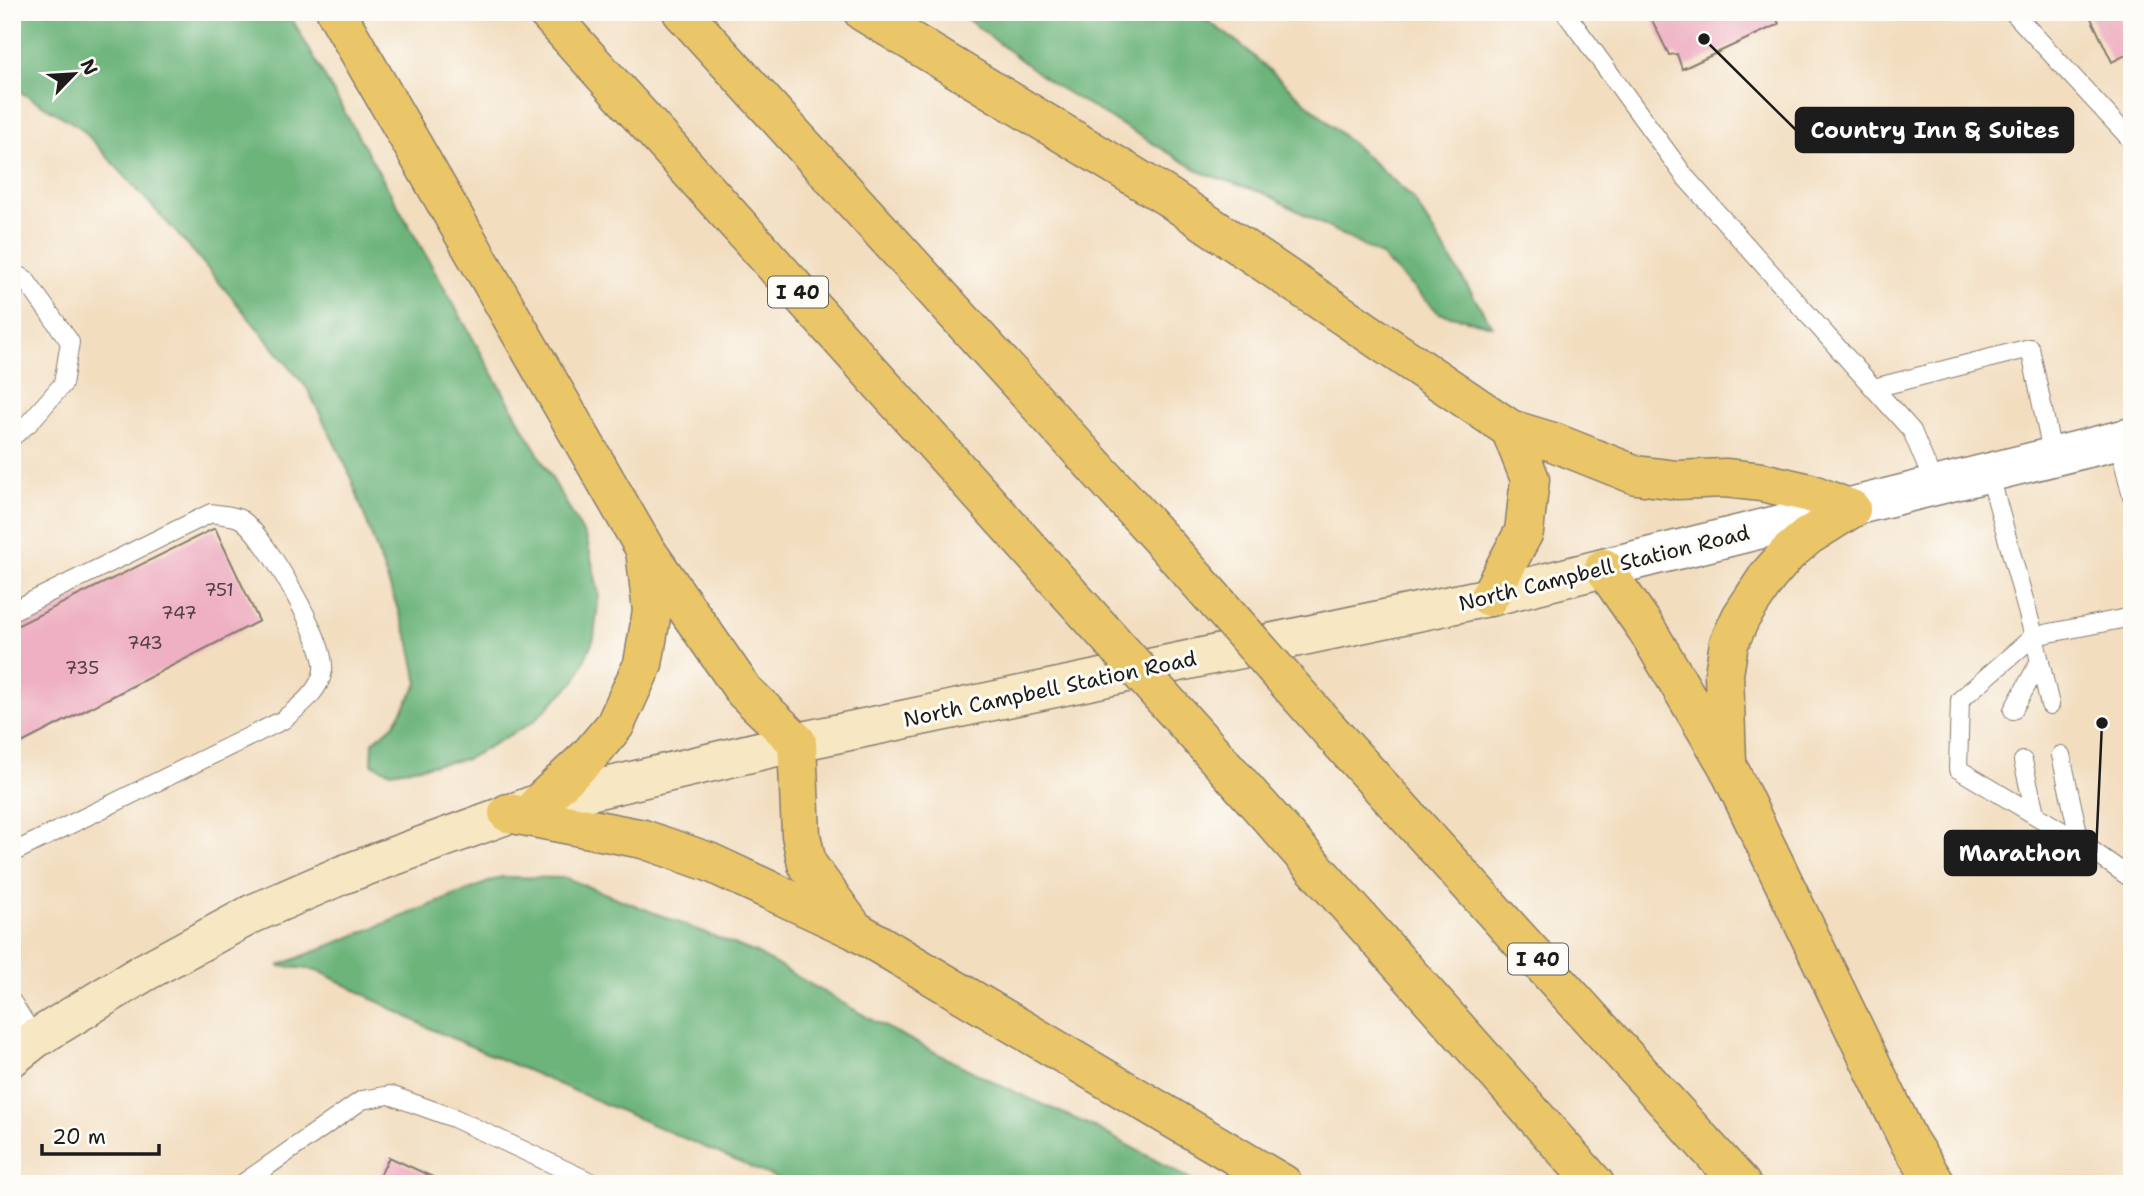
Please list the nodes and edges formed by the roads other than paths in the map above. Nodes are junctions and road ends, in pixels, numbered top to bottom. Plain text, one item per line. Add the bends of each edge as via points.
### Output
1 (336, 12) edge
2 (547, 12) edge
3 (682, 12) edge
4 (863, 12) edge
5 (1565, 12) edge
6 (2013, 12) edge
7 (2129, 134) edge
8 (12, 272) edge
9 (1874, 388) junction
10 (1510, 429) junction
11 (12, 438) edge
12 (2125, 439) edge
13 (2053, 457) junction
14 (1989, 472) junction
15 (1934, 486) junction
16 (2132, 496) edge
17 (1851, 509) junction
18 (645, 549) junction
19 (1604, 568) junction
20 (1489, 597) junction
21 (12, 611) edge
22 (2132, 617) edge
23 (2034, 636) junction
24 (2040, 661) junction
25 (2050, 705) dead end
26 (2013, 710) dead end
27 (797, 742) junction
28 (2061, 755) dead end
29 (2023, 761) dead end
30 (1727, 765) junction
31 (524, 808) junction
32 (2035, 813) junction
33 (2080, 842) junction
34 (12, 853) edge
35 (2132, 879) edge
36 (855, 930) junction
37 (12, 1002) edge
38 (24, 1048) edge
39 (242, 1184) edge
40 (595, 1184) edge
41 (1283, 1184) edge
42 (1595, 1184) edge
43 (1741, 1184) edge
44 (1936, 1184) edge

1 - 18 highway
2 - 42 highway, I 40, bridge
3 - 43 highway, I 40, bridge
4 - 10 highway via 1168,197
5 - 9 lane via 1686,178
6 - 7 lane
8 - 11 lane via 25,279 70,342 62,384
9 - 13 lane via 2030,348
9 - 15 lane via 1912,431
10 - 17 highway via 1636,475 1762,482
10 - 20 highway via 1530,479 1524,533
12 - 13 street, North Campbell Station Road
12 - 16 lane
13 - 14 street, North Campbell Station Road
14 - 15 street, North Campbell Station Road
14 - 23 lane
15 - 17 street, North Campbell Station Road
17 - 19 street, North Campbell Station Road
17 - 30 highway via 1788,553 1741,617 1729,643 1724,674
18 - 27 highway via 744,691
18 - 31 highway via 652,611 643,664 615,725 589,757
19 - 20 main road, North Campbell Station Road
19 - 30 highway via 1647,630
20 - 27 main road, North Campbell Station Road
21 - 34 lane via 211,513 242,519 277,562 321,648 323,671 312,695 283,720
22 - 23 lane
23 - 24 lane
23 - 32 lane via 1961,700 1958,769
24 - 25 lane
24 - 26 lane
27 - 31 main road, North Campbell Station Road
27 - 36 highway via 801,835 807,864
28 - 33 lane
29 - 32 lane
30 - 44 highway via 1908,1140
31 - 36 highway via 643,839 709,862
31 - 38 main road, North Campbell Station Road via 342,875 252,914 143,973
32 - 33 lane
33 - 35 lane
36 - 41 highway
37 - 38 lane
39 - 40 lane via 362,1100 390,1095 454,1118

